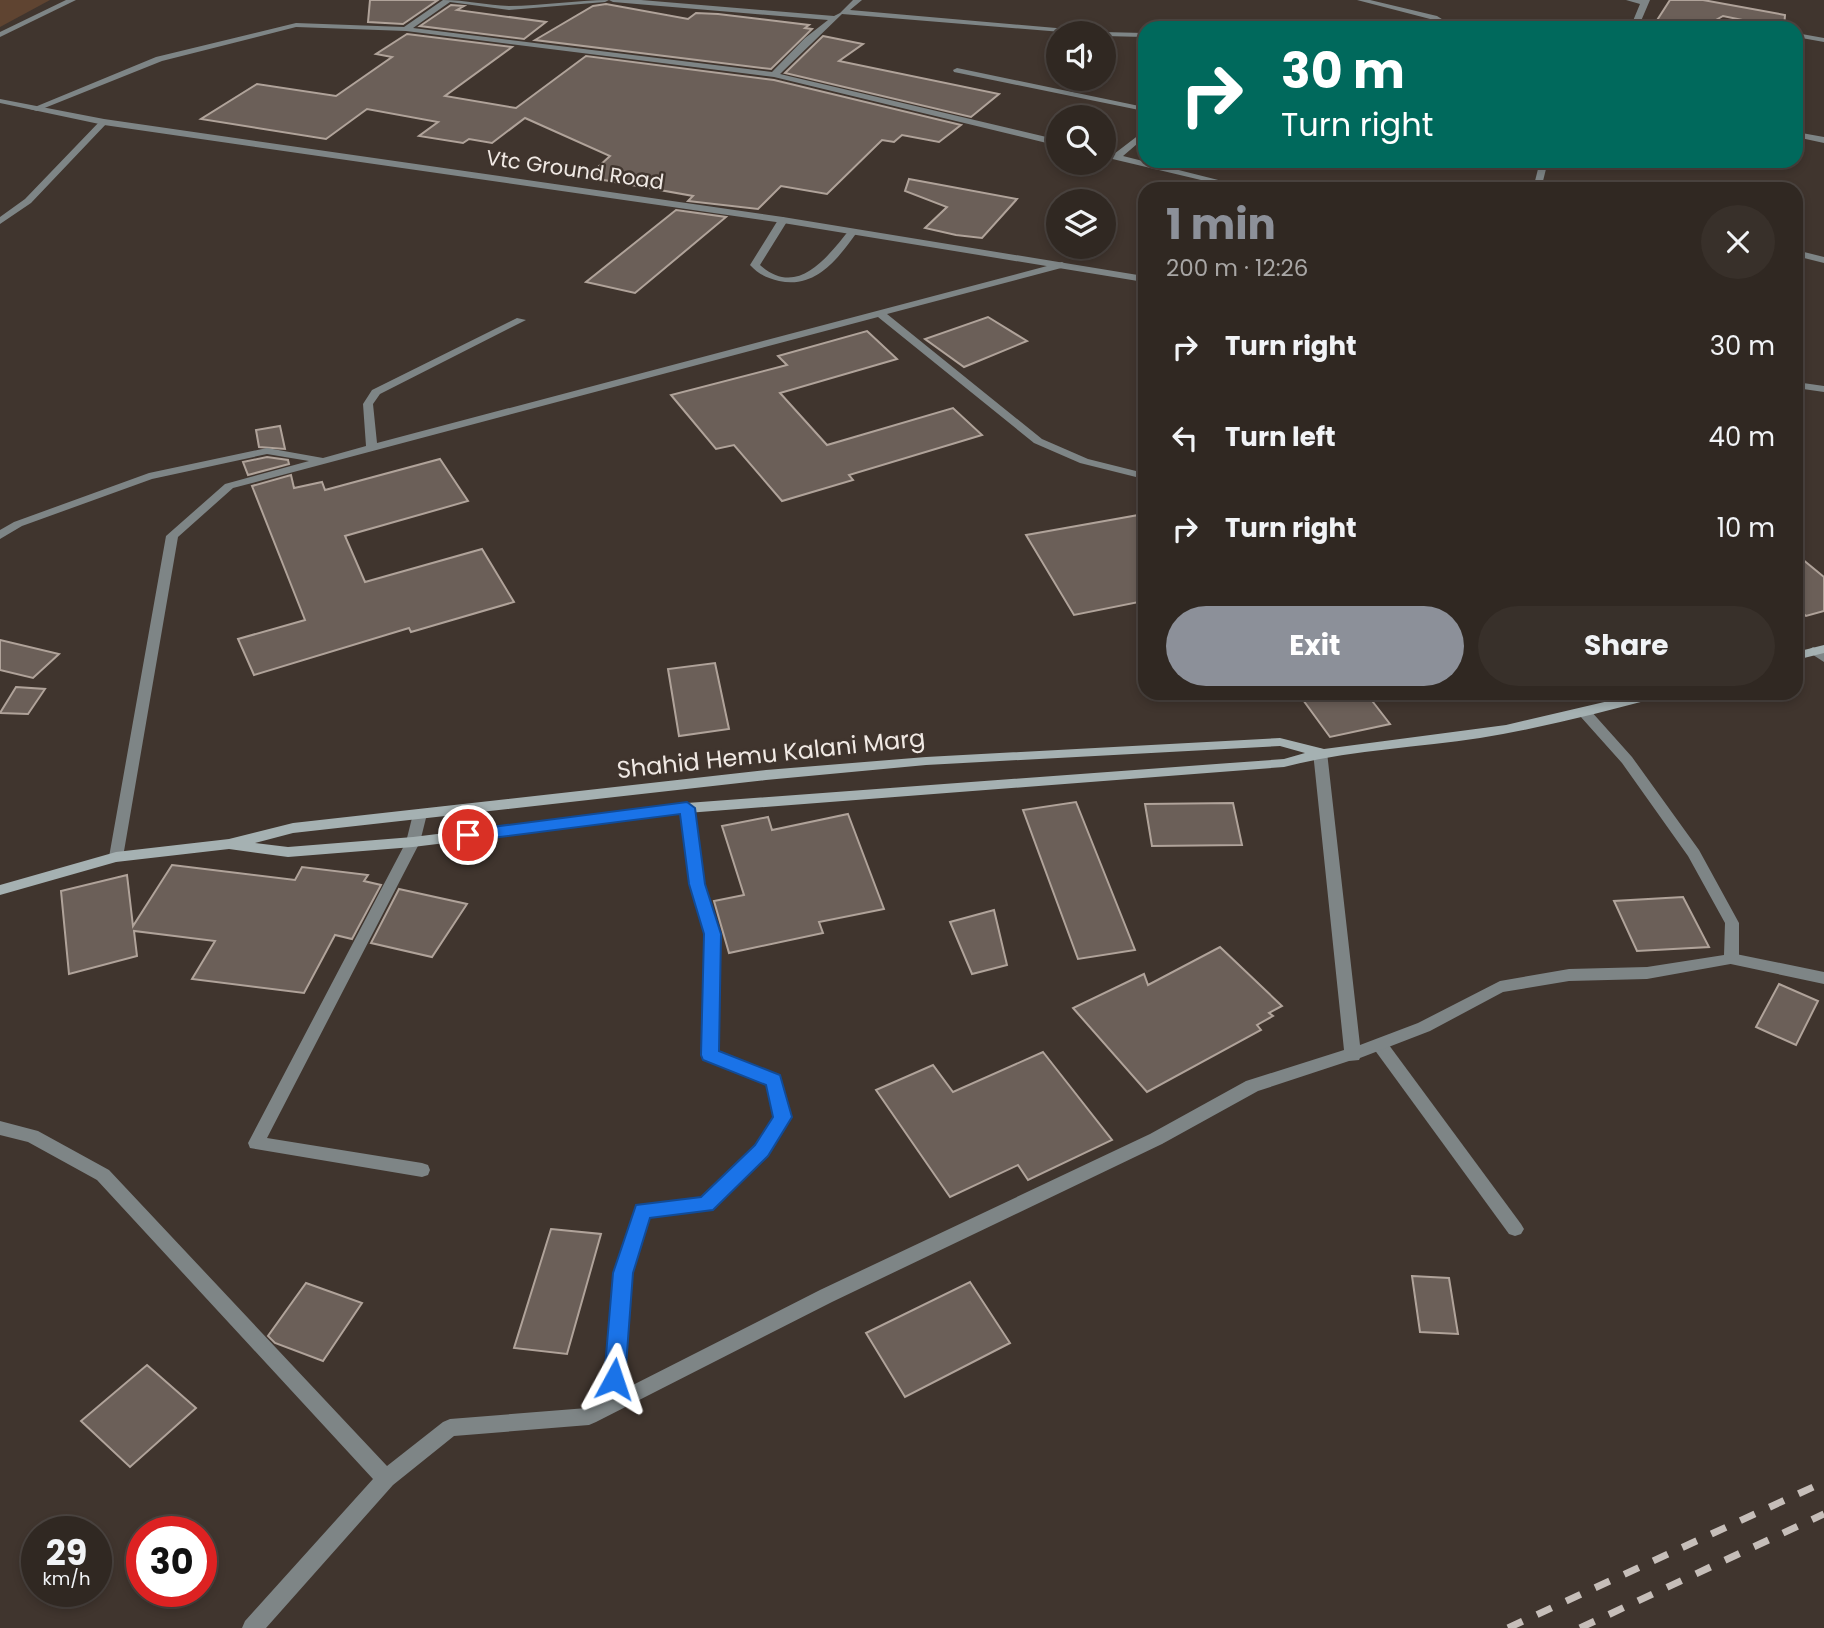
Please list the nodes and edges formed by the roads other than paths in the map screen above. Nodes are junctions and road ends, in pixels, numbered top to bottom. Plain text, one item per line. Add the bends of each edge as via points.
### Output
1 (72, 0) edge
2 (449, 0) edge
3 (605, 0) edge
4 (613, 0) edge
5 (858, 0) edge
6 (1361, 0) edge
7 (1630, 0) edge
8 (1646, 1) edge
9 (843, 12) junction
10 (835, 18) junction
11 (1441, 21) edge
12 (1637, 21) edge
13 (406, 29) junction
14 (1046, 29) edge
15 (1116, 34) edge
16 (0, 35) edge
17 (1138, 35) edge
18 (1803, 37) edge
19 (1824, 40) edge
20 (957, 70) dead end
21 (774, 75) junction
22 (0, 101) edge
23 (1138, 108) edge
24 (34, 109) junction
25 (104, 122) junction
26 (1803, 136) edge
27 (1138, 139) edge
28 (1824, 140) edge
29 (1046, 141) edge
30 (1116, 157) joint
31 (1138, 162) edge
32 (1162, 168) edge
33 (1221, 182) edge
34 (783, 220) junction
35 (0, 221) edge
36 (853, 231) junction
37 (1803, 255) edge
38 (1824, 260) edge
39 (1062, 265) junction
40 (1138, 278) edge
41 (879, 313) junction
42 (521, 320) dead end
43 (1803, 386) edge
44 (1824, 389) edge
45 (372, 448) junction
46 (325, 461) junction
47 (1138, 474) edge
48 (0, 535) edge
49 (1633, 700) edge
50 (1584, 713) junction
51 (1321, 752) junction
52 (687, 808) junction
53 (420, 814) junction
54 (413, 842) junction
55 (229, 845) junction
56 (116, 857) junction
57 (0, 890) edge
58 (1731, 959) junction
59 (1824, 978) edge
60 (1380, 1045) junction
61 (1353, 1056) junction
62 (0, 1128) edge
63 (422, 1170) dead end
64 (1515, 1229) dead end
65 (612, 1406) junction
66 (386, 1479) junction
67 (253, 1628) edge

1 - 16 street
2 - 3 street via 516,8
2 - 13 street
4 - 10 street
5 - 9 street
6 - 11 street
7 - 8 street
8 - 12 street
9 - 10 street
9 - 14 street
10 - 21 street
13 - 21 street
13 - 24 street via 296,25 159,59
15 - 17 street
18 - 19 street
20 - 23 street
21 - 29 street
22 - 24 street, Vtc Ground Road
24 - 25 street, Vtc Ground Road
25 - 34 street, Vtc Ground Road
25 - 35 street via 28,201
26 - 28 street
27 - 30 street
30 - 31 street
32 - 33 street
34 - 36 street, Vtc Ground Road
34 - 36 street via 755,265 772,277 815,273
36 - 39 street, Vtc Ground Road
37 - 38 street
39 - 40 street, Vtc Ground Road
39 - 41 street
41 - 45 street
41 - 47 street via 1038,441 1084,461
42 - 45 street via 376,392 368,404
43 - 44 street
45 - 46 street
46 - 48 street via 267,451 149,476 18,524
46 - 56 street via 229,486 172,536
49 - 50 main road, Shahid Hemu Kalani Marg
50 - 51 main road, Shahid Hemu Kalani Marg via 1456,737
50 - 58 street via 1627,760 1694,854 1732,923
51 - 52 main road, Shahid Hemu Kalani Marg via 1284,763
51 - 53 main road, Shahid Hemu Kalani Marg via 1280,742 926,761
51 - 61 street
52 - 54 main road, Shahid Hemu Kalani Marg
52 - 65 street via 697,884 713,934 710,1055 774,1080 782,1117 762,1150 706,1204 643,1211 623,1273
53 - 54 street
53 - 55 main road, Shahid Hemu Kalani Marg via 293,828
54 - 55 main road, Shahid Hemu Kalani Marg via 288,852
54 - 63 street via 256,1143
55 - 56 main road, Shahid Hemu Kalani Marg
56 - 57 main road, Shahid Hemu Kalani Marg
58 - 59 street
58 - 60 street via 1647,974 1569,975 1500,987
60 - 61 street
60 - 64 street
61 - 65 street via 1252,1086 1156,1139 826,1296
62 - 66 street via 32,1136 103,1175
65 - 66 street via 589,1416 450,1428
66 - 67 street

